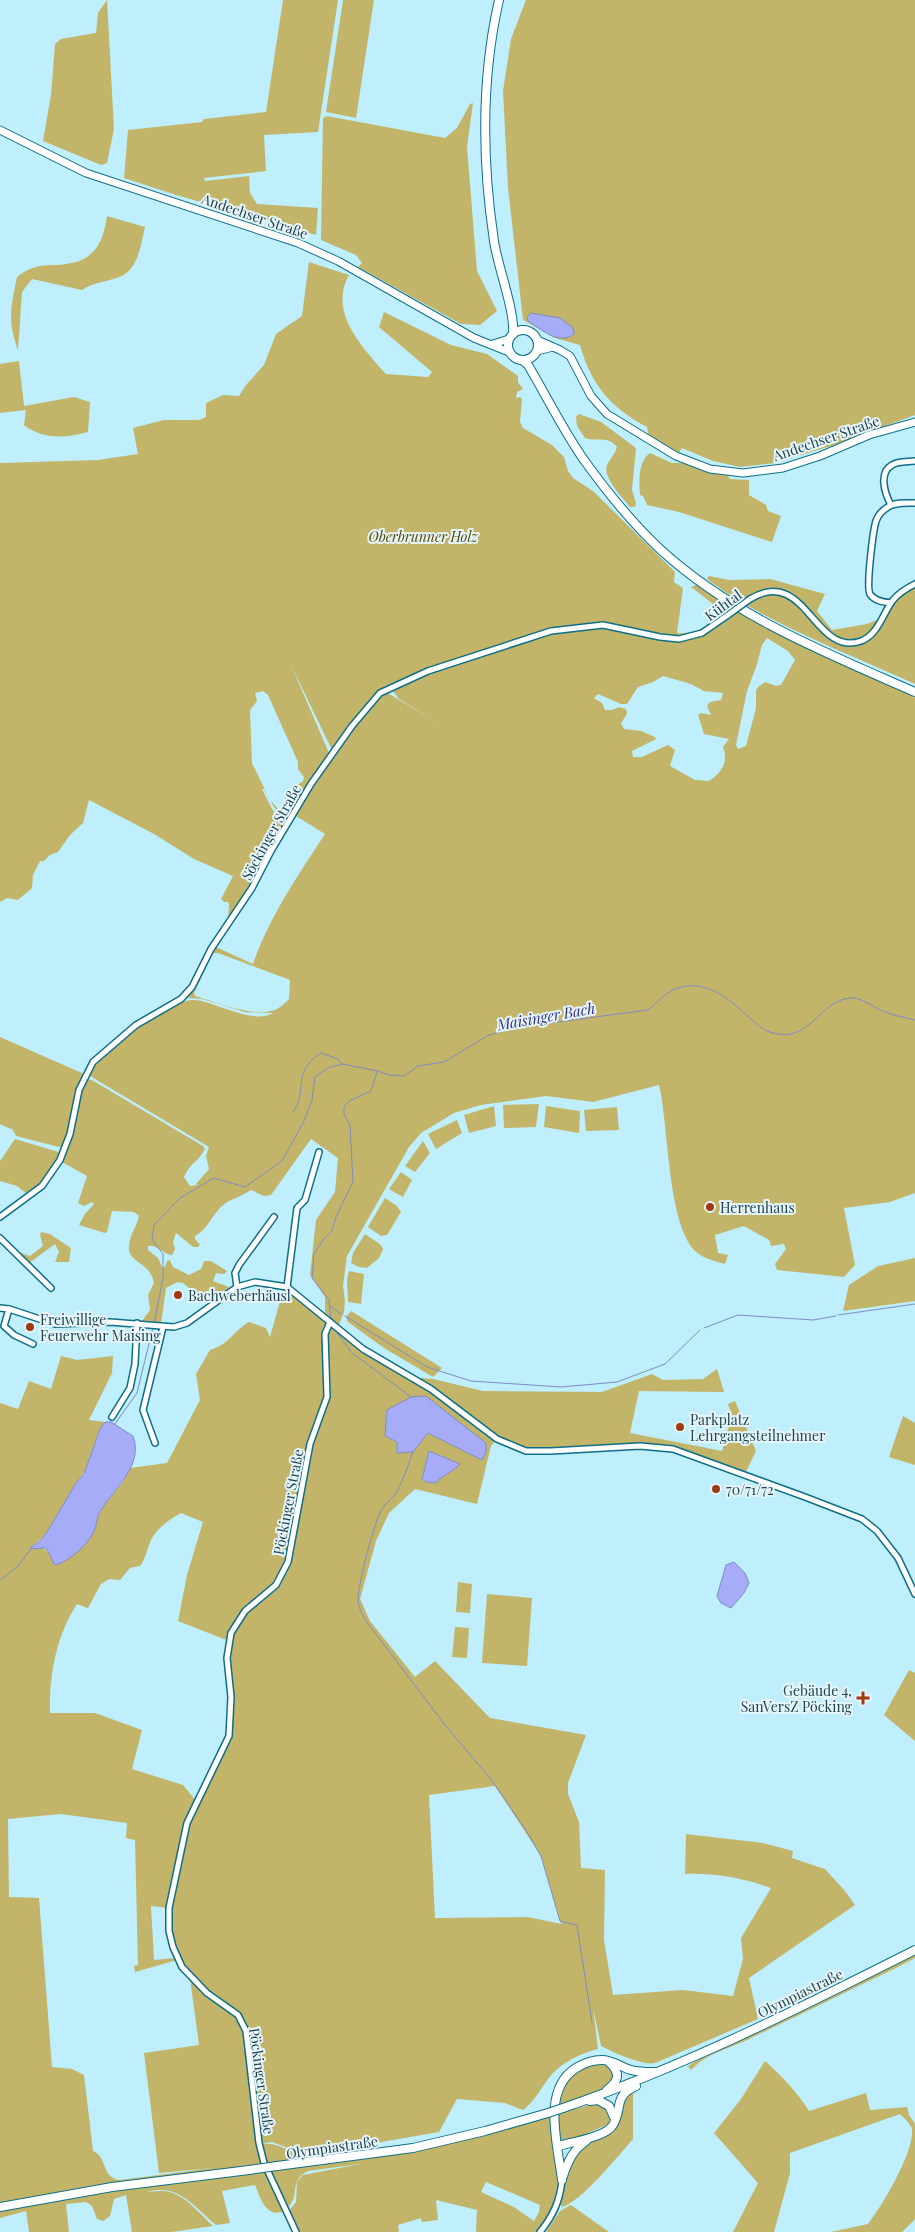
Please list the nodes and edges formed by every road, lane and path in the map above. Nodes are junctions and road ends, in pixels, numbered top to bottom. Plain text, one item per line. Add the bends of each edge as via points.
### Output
1 (499, 0) edge
2 (0, 130) edge
3 (512, 316) junction
4 (524, 331) junction
5 (511, 337) junction
6 (537, 340) junction
7 (493, 344) junction
8 (555, 347) junction
9 (509, 352) junction
10 (535, 354) junction
11 (522, 360) junction
12 (542, 388) junction
13 (915, 422) edge
14 (915, 461) edge
15 (915, 502) edge
16 (891, 505) junction
17 (915, 584) edge
18 (891, 604) junction
19 (679, 639) joint
20 (915, 692) edge
21 (319, 1152) dead end
22 (0, 1217) edge
23 (274, 1217) dead end
24 (0, 1238) edge
25 (237, 1287) junction
26 (287, 1287) junction
27 (51, 1288) dead end
28 (0, 1308) edge
29 (9, 1309) junction
30 (330, 1322) junction
31 (137, 1323) junction
32 (2, 1325) edge
33 (161, 1326) junction
34 (33, 1344) dead end
35 (112, 1417) dead end
36 (155, 1444) dead end
37 (915, 1594) edge
38 (915, 1950) edge
39 (605, 2060) junction
40 (659, 2073) junction
41 (640, 2080) junction
42 (602, 2094) junction
43 (583, 2101) junction
44 (614, 2121) junction
45 (592, 2137) junction
46 (558, 2146) junction
47 (562, 2180) junction
48 (0, 2207) edge
49 (296, 2232) edge
50 (540, 2232) edge

1 - 3 main road via 488,65 485,153 494,243
2 - 7 main road, Andechser Straße via 86,173 298,243 338,261 474,338
3 - 4 main road
3 - 5 main road
4 - 5 main road
4 - 6 main road
5 - 7 main road
5 - 9 main road
6 - 8 main road, Andechser Straße
6 - 10 main road
7 - 9 main road, Andechser Straße
8 - 10 main road
8 - 13 main road, Andechser Straße via 570,356 590,396 607,414 676,456 710,469 742,473 784,468 869,435
9 - 11 main road
10 - 11 main road
10 - 12 main road via 534,368
11 - 12 main road
12 - 20 main road via 563,427 602,483 661,550 747,612 823,651
14 - 16 street via 895,463 887,470 884,484
15 - 16 street
16 - 18 street via 879,516 874,528 868,585 872,596
17 - 18 street, Kühtal
18 - 19 street, Kühtal, bridge via 871,635 859,642 830,636 802,605 786,594 770,592 750,599 697,636
19 - 22 street, Söckinger Straße via 603,625 563,629 428,671 380,693 311,784 249,893 211,949 192,987 181,999 140,1022 96,1058 79,1090 70,1134 60,1160 42,1186
21 - 26 street via 305,1200 297,1208
23 - 25 street via 239,1265 235,1273
24 - 27 street
25 - 26 street via 255,1282
25 - 33 street via 187,1323
26 - 30 street
28 - 29 street
29 - 31 street via 55,1324
29 - 32 street
30 - 37 street via 363,1349 431,1389 481,1428 526,1451 640,1446 673,1449 862,1520 877,1531 898,1558
30 - 49 street, Pöckinger Straße via 325,1334 328,1398 310,1444 288,1562 276,1585 245,1612 231,1633 228,1658 230,1736 186,1823 169,1908 173,1948 182,1968 207,1993 238,2015 246,2031 259,2144 264,2163
31 - 33 street
31 - 35 street via 130,1388
32 - 34 street
33 - 36 street via 143,1410
38 - 40 main road, Olympiastraße via 796,2010
39 - 40 main road via 632,2071
39 - 42 main road via 614,2067 618,2076
39 - 46 main road via 584,2063 571,2071 559,2086 554,2105
40 - 41 main road, Olympiastraße
41 - 42 main road, Olympiastraße
41 - 44 main road via 621,2098
42 - 43 main road, Olympiastraße
43 - 44 main road via 604,2102 613,2111
43 - 48 main road, Olympiastraße, bridge via 485,2131 412,2148 112,2187
44 - 45 main road via 607,2131
45 - 46 main road
45 - 47 main road via 574,2150
46 - 47 main road
47 - 50 street via 555,2210

